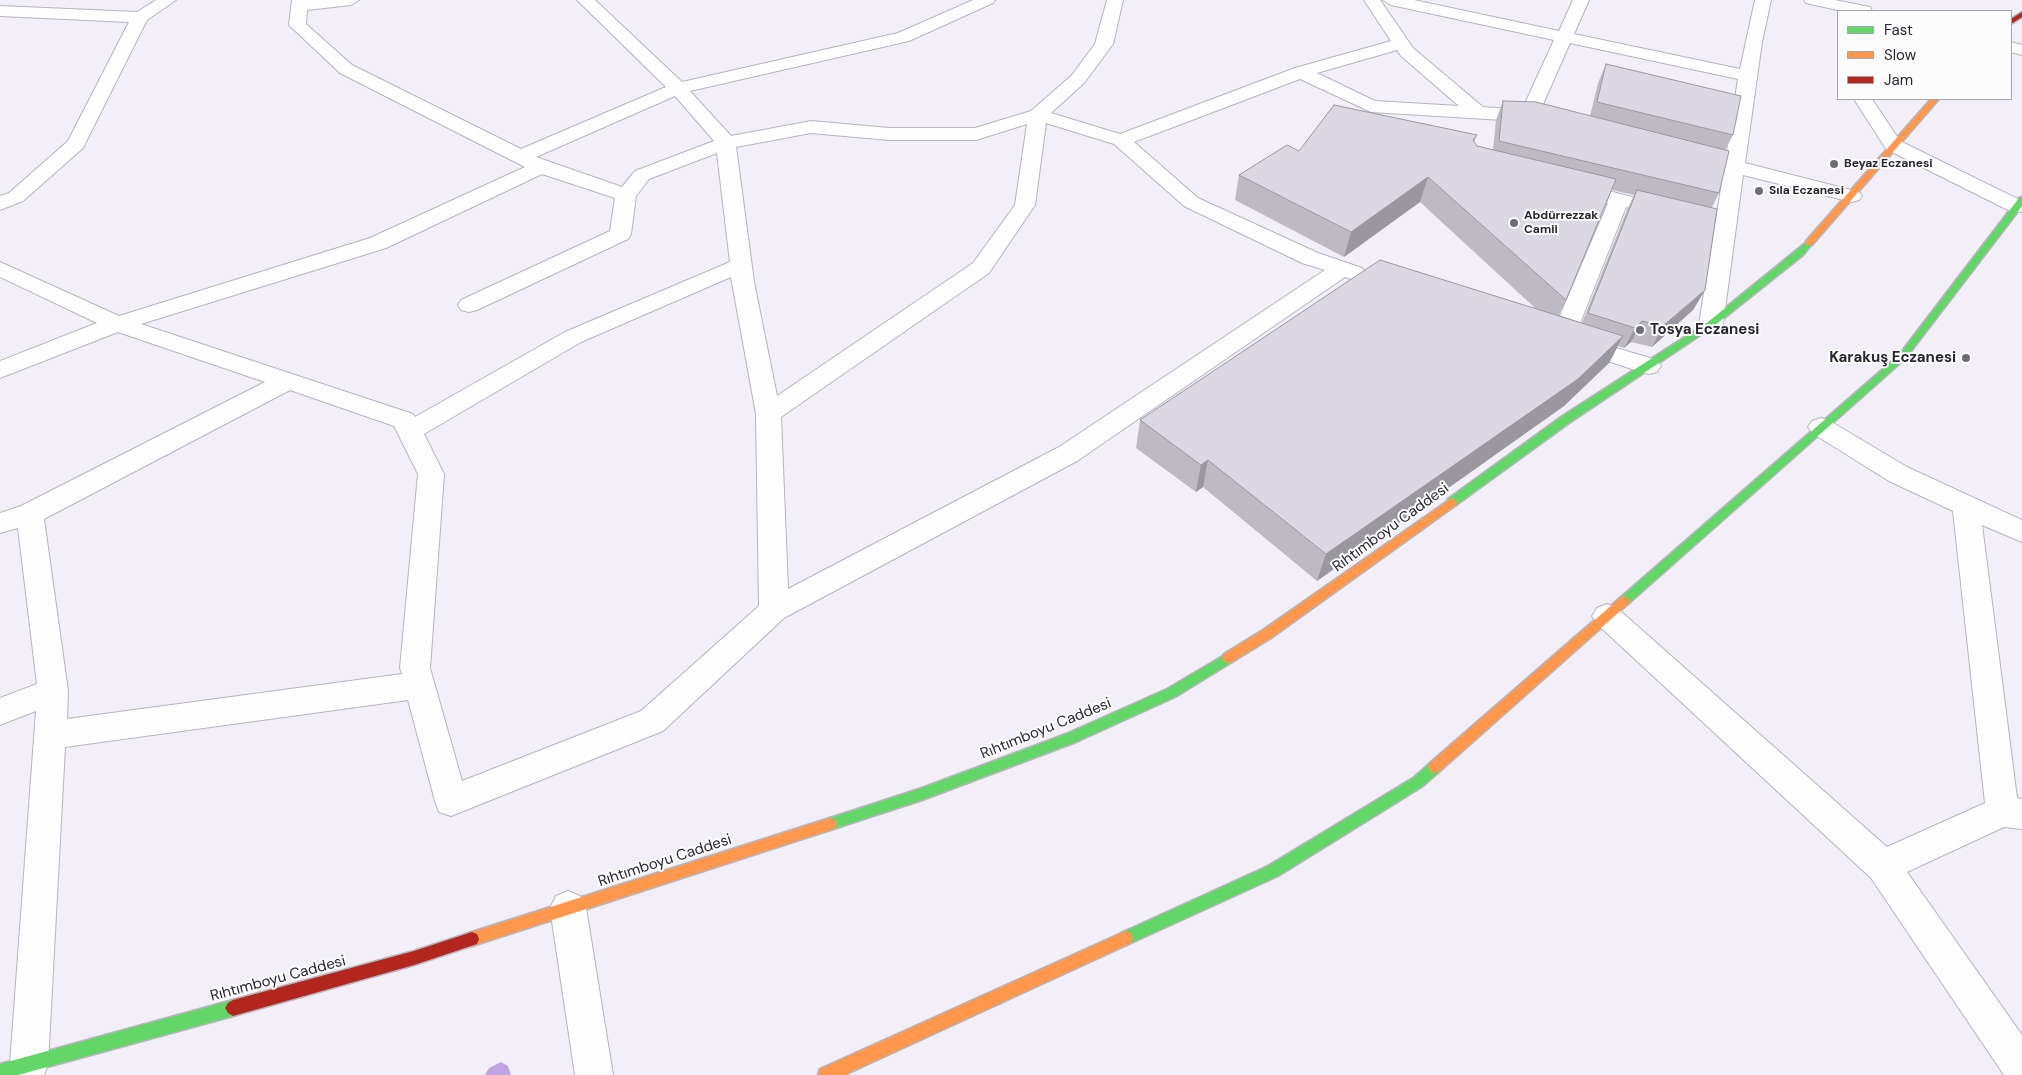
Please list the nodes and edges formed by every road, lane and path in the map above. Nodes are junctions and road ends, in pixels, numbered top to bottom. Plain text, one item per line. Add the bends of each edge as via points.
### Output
1 (168, 0) edge
2 (351, 0) edge
3 (585, 0) edge
4 (986, 0) edge
5 (1115, 0) edge
6 (1372, 0) edge
7 (1391, 0) edge
8 (1581, 0) edge
9 (1763, 0) edge
10 (1812, 0) edge
11 (300, 3) edge
12 (1847, 6) edge
13 (1861, 10) edge
14 (0, 11) edge
15 (140, 17) junction
16 (1564, 36) junction
17 (1401, 43) junction
18 (1300, 72) junction
19 (1748, 76) junction
20 (678, 88) junction
21 (1864, 100) edge
22 (1934, 100) edge
23 (1476, 111) junction
24 (1529, 114) junction
25 (1038, 115) junction
26 (1557, 121) edge
27 (1122, 140) junction
28 (726, 143) junction
29 (1894, 146) junction
30 (1669, 150) edge
31 (520, 156) junction
32 (1735, 166) junction
33 (541, 167) junction
34 (1556, 184) edge
35 (626, 195) junction
36 (1852, 196) junction
37 (1619, 200) junction
38 (0, 204) edge
39 (2020, 206) edge
40 (1681, 215) edge
41 (741, 265) junction
42 (1342, 268) junction
43 (0, 269) edge
44 (1378, 280) edge
45 (469, 305) dead end
46 (117, 324) junction
47 (1711, 324) junction
48 (1649, 366) junction
49 (0, 370) edge
50 (288, 381) junction
51 (768, 414) junction
52 (1822, 428) junction
53 (410, 431) junction
54 (1966, 506) junction
55 (30, 514) junction
56 (0, 523) edge
57 (2022, 532) edge
58 (774, 610) junction
59 (1607, 616) junction
60 (420, 685) junction
61 (53, 691) junction
62 (0, 712) edge
63 (51, 735) junction
64 (2012, 813) edge
65 (1883, 866) junction
66 (568, 908) junction
67 (14, 1068) edge
68 (2022, 1068) edge
69 (594, 1075) edge
70 (826, 1075) edge

1 - 15 street
2 - 11 street
3 - 20 street
4 - 20 street via 903,37
5 - 25 street via 1104,44 1078,79
6 - 17 street
7 - 16 street via 1498,14
8 - 16 street
9 - 19 street
10 - 12 street
11 - 31 street via 297,25 346,69
12 - 13 street
14 - 15 street
15 - 38 street via 76,144 16,197
16 - 19 street
16 - 24 street
17 - 18 street
17 - 23 street
18 - 23 street via 1371,106
18 - 27 street
19 - 32 street
20 - 28 street
20 - 31 street
21 - 29 street
22 - 29 street, Rıhtımboyu Caddesi
23 - 24 street
24 - 26 street
25 - 27 street
25 - 28 street via 976,134 889,134 811,127
25 - 51 street via 1025,205 981,268
27 - 42 street via 1191,202 1310,258
28 - 35 street via 642,175
28 - 41 street
29 - 36 street, Rıhtımboyu Caddesi
29 - 39 street
30 - 32 street
31 - 33 street
32 - 36 street
32 - 47 street via 1717,224
33 - 35 street
33 - 46 street via 378,243
34 - 37 street
35 - 45 street via 620,234
36 - 47 street, Rıhtımboyu Caddesi via 1800,253
37 - 40 street
37 - 48 street via 1553,336
39 - 52 street via 1902,357
41 - 51 street
41 - 53 street via 572,336
42 - 44 street
42 - 58 street via 1068,454
43 - 46 street
46 - 49 street
46 - 50 street
47 - 48 street, Rıhtımboyu Caddesi
48 - 66 street, Rıhtımboyu Caddesi via 1565,420 1275,628 1171,692 1071,738 922,794
50 - 53 street via 404,420
50 - 55 street
51 - 58 street
52 - 54 street via 1898,474
52 - 59 street
53 - 60 street via 431,474 415,668
54 - 57 street
54 - 64 street
55 - 56 street
55 - 61 street
58 - 60 street via 652,721 451,801
59 - 65 street
59 - 70 street via 1418,782 1273,871
60 - 63 street
61 - 62 street
61 - 63 street
63 - 67 street
64 - 65 street
65 - 68 street
66 - 67 street, Rıhtımboyu Caddesi via 414,958
66 - 69 street

